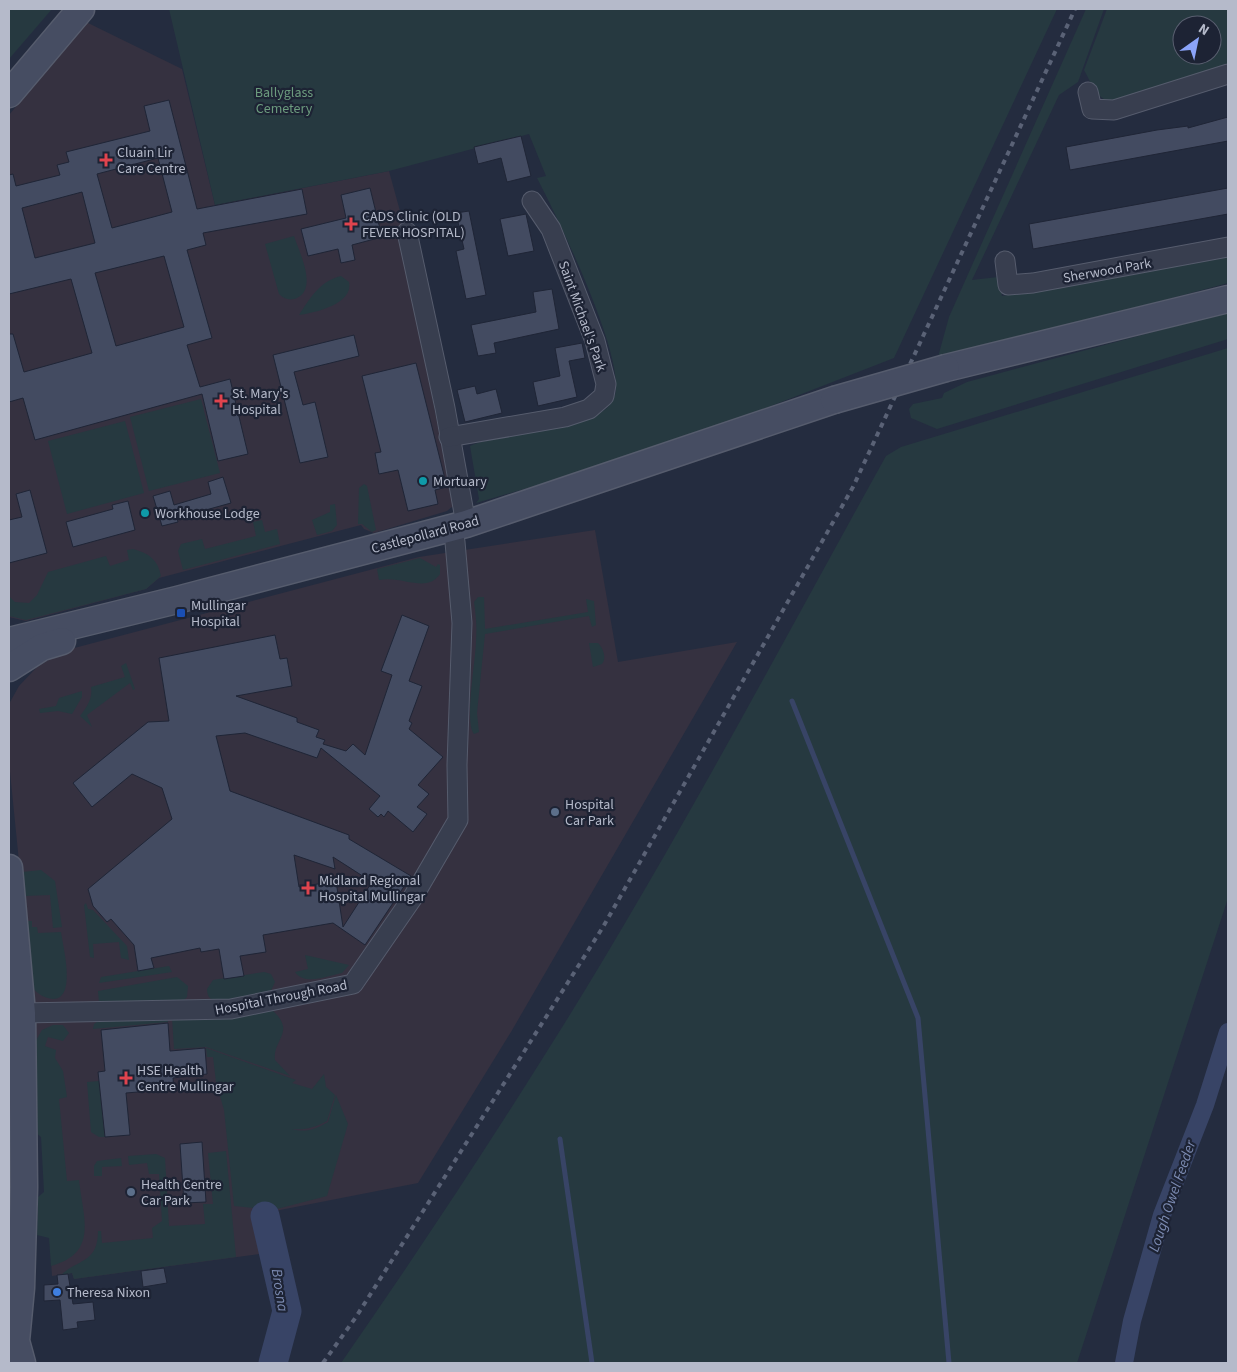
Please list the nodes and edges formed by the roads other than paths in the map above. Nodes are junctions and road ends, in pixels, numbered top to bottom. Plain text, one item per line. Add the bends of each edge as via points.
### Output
1 (80, 9) edge
2 (1228, 74) edge
3 (1088, 92) dead end
4 (9, 94) edge
5 (532, 201) dead end
6 (407, 232) dead end
7 (1228, 247) edge
8 (1005, 261) dead end
9 (1228, 299) edge
10 (449, 437) junction
11 (457, 529) junction
12 (9, 640) edge
13 (9, 668) edge
14 (9, 868) edge
15 (18, 1004) edge
16 (24, 1156) junction
17 (14, 1206) junction
18 (11, 1274) edge
19 (9, 1312) edge
20 (9, 1350) edge
21 (22, 1363) edge

1 - 4 main road
2 - 3 street via 1114,110 1092,109
5 - 10 street, Saint Michael's Park via 551,229 595,341 606,384 604,396 589,409 565,417
6 - 10 street
7 - 8 street, Sherwood Park via 1008,285
9 - 11 main road, Castlepollard Road, bridge via 946,368 834,400
10 - 11 street
11 - 12 main road, Castlepollard Road
11 - 13 main road via 42,647
11 - 15 street, Hospital Through Road via 462,623 458,820 413,897 353,984 231,1010
14 - 15 main road
15 - 16 main road
15 - 17 main road via 12,1068
16 - 17 main road via 20,1199
16 - 21 main road via 21,1288 16,1341
17 - 18 main road
18 - 19 main road
20 - 21 main road

